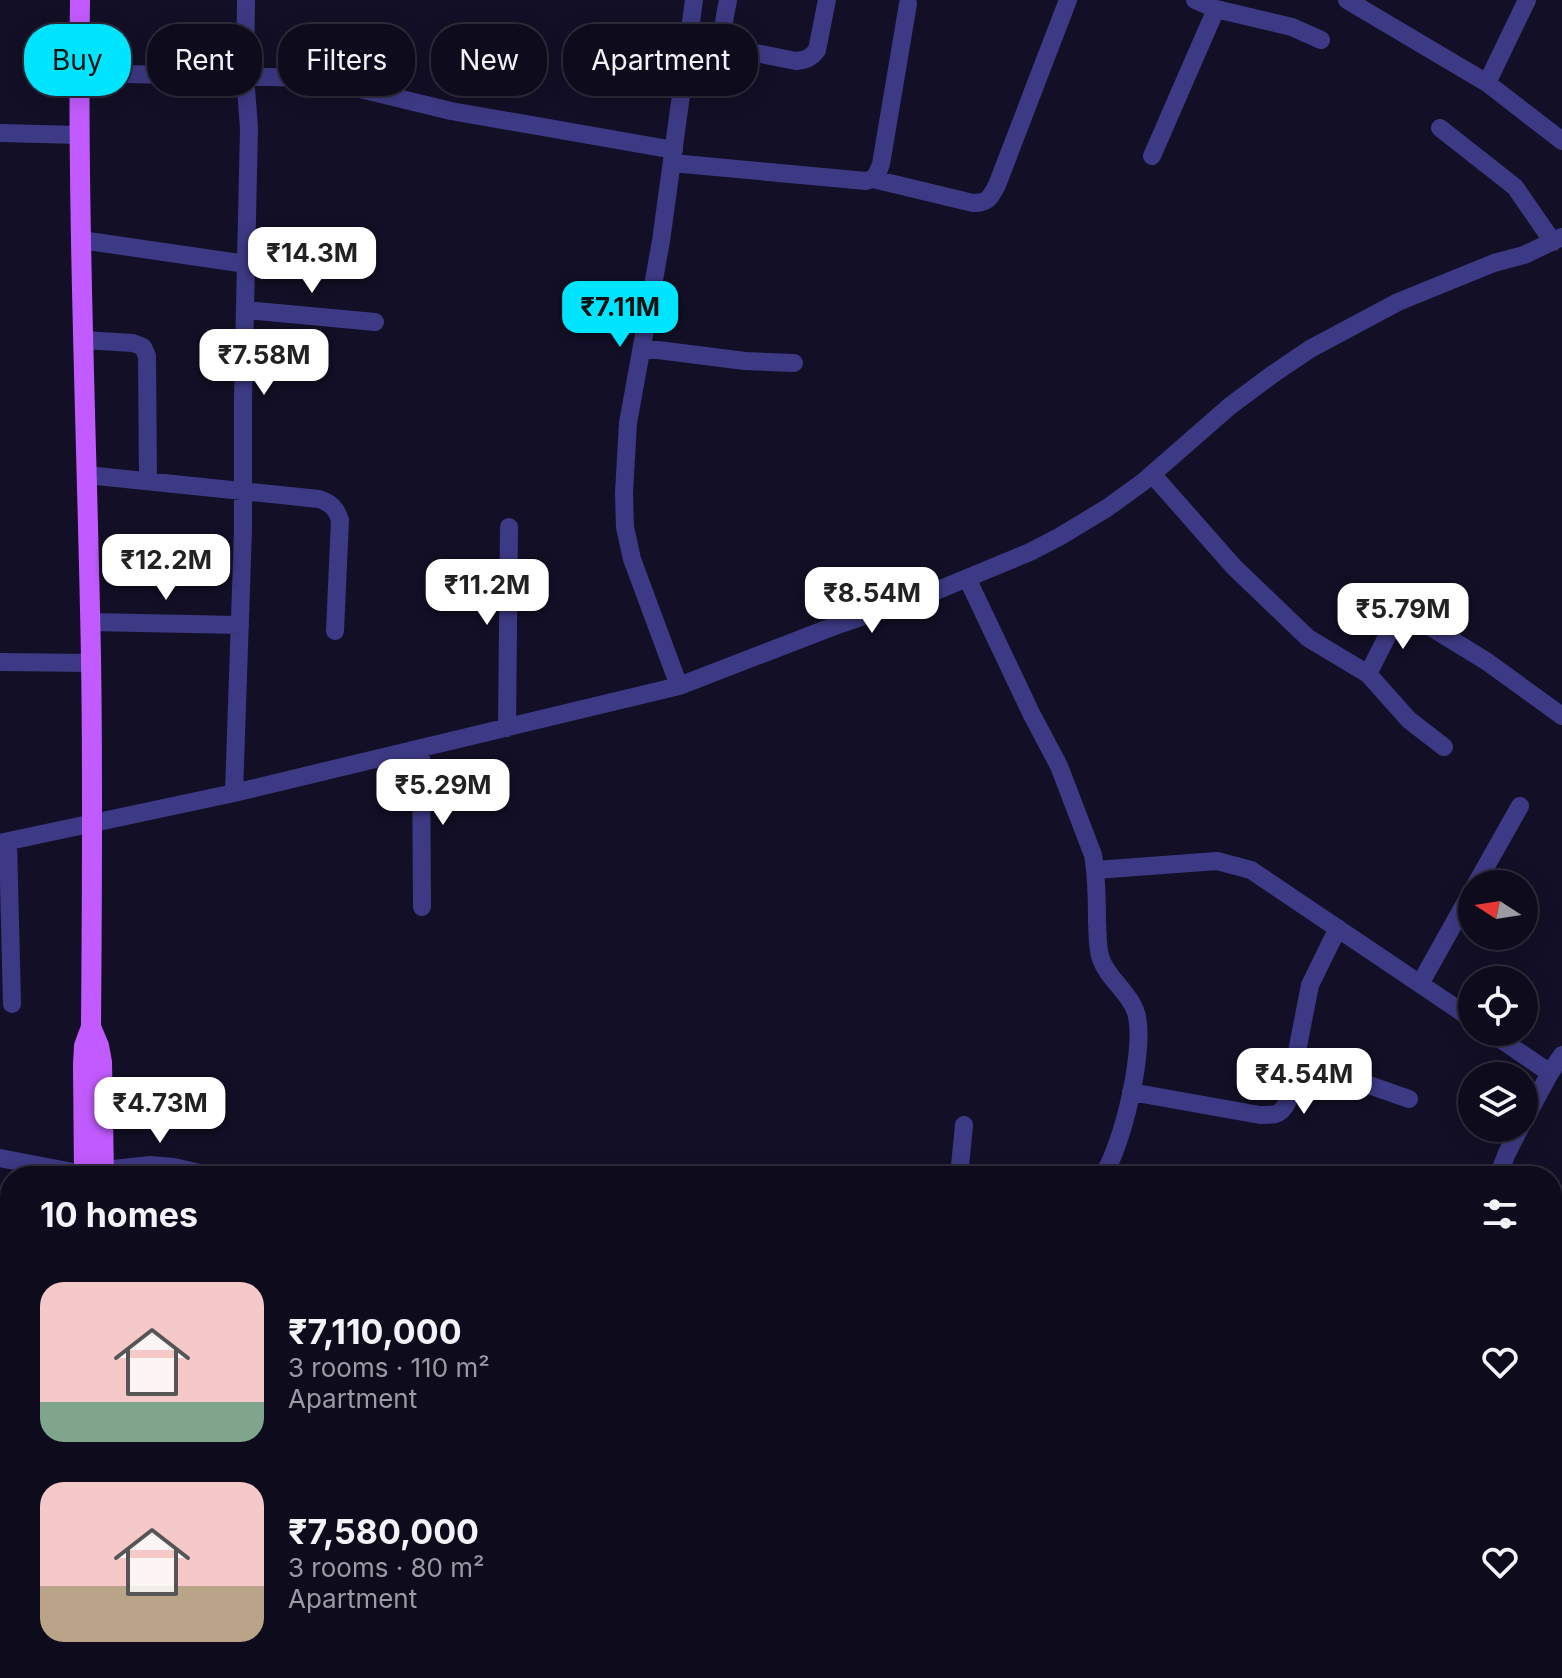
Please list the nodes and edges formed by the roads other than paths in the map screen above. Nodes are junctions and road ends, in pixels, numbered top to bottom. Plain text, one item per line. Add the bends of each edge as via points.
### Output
1 (80, 0) edge
2 (246, 0) edge
3 (694, 0) edge
4 (728, 0) edge
5 (827, 0) edge
6 (1068, 0) edge
7 (1195, 0) edge
8 (1347, 0) edge
9 (1527, 0) edge
10 (908, 4) dead end
11 (1216, 9) junction
12 (80, 24) edge
13 (246, 24) edge
14 (1321, 40) dead end
15 (262, 76) edge
16 (1487, 83) junction
17 (79, 96) edge
18 (247, 96) edge
19 (1440, 128) dead end
20 (0, 133) edge
21 (80, 135) junction
22 (1562, 141) edge
23 (673, 156) junction
24 (1152, 156) dead end
25 (873, 179) junction
26 (81, 240) junction
27 (1558, 240) edge
28 (246, 264) junction
29 (245, 310) junction
30 (375, 322) dead end
31 (84, 340) junction
32 (642, 348) junction
33 (794, 363) dead end
34 (1152, 474) junction
35 (87, 475) junction
36 (148, 481) junction
37 (243, 491) junction
38 (509, 527) dead end
39 (967, 578) junction
40 (90, 622) junction
41 (240, 625) junction
42 (335, 631) dead end
43 (0, 662) edge
44 (91, 663) junction
45 (1368, 674) junction
46 (679, 686) junction
47 (1562, 716) edge
48 (507, 728) junction
49 (1444, 747) dead end
50 (421, 748) junction
51 (234, 793) junction
52 (1520, 806) dead end
53 (92, 823) junction
54 (4, 842) edge
55 (1096, 870) junction
56 (1484, 870) edge
57 (422, 907) dead end
58 (1458, 916) edge
59 (1338, 928) junction
60 (1420, 984) junction
61 (12, 1004) dead end
62 (1458, 1010) edge
63 (1510, 1046) edge
64 (1562, 1055) edge
65 (1295, 1059) junction
66 (1550, 1073) junction
67 (1131, 1092) junction
68 (1538, 1095) edge
69 (1409, 1099) dead end
70 (964, 1125) dead end
71 (1514, 1142) edge
72 (0, 1158) edge
73 (47, 1166) edge
74 (93, 1166) edge
75 (960, 1166) edge
76 (1108, 1166) edge
77 (1503, 1166) edge

1 - 12 main road
2 - 13 street
3 - 23 street
4 - 5 street via 724,37 729,45 796,61 817,50
6 - 25 street via 991,196 973,203
7 - 11 street
8 - 16 street
9 - 16 street
10 - 25 street via 881,164
11 - 14 street via 1292,27
11 - 24 street
15 - 23 street via 315,78
16 - 22 street
17 - 21 main road
18 - 28 street
19 - 27 street via 1515,187
20 - 21 street
21 - 26 main road
23 - 25 street
23 - 32 street
26 - 28 street
26 - 31 main road
27 - 34 street via 1398,302 1310,349 1230,406
28 - 29 street
29 - 30 street
29 - 37 street
31 - 35 main road
31 - 36 street via 143,347
32 - 33 street
32 - 46 street via 625,450 625,527
34 - 39 street via 1059,537
34 - 45 street via 1234,567 1308,638
35 - 36 street
35 - 40 main road
36 - 37 street
37 - 41 street
37 - 42 street via 319,499 336,510 340,520
38 - 48 street
39 - 46 street
39 - 55 street via 1059,766
40 - 41 street
40 - 44 main road
41 - 51 street
43 - 44 street
44 - 53 main road
45 - 47 street via 1401,609
45 - 49 street via 1409,720
46 - 48 street
48 - 50 street
50 - 51 street
50 - 57 street
51 - 53 street
52 - 56 street
53 - 54 street
53 - 74 main road via 91,1027 83,1064
54 - 61 street
55 - 59 street via 1192,861 1234,864
55 - 67 street via 1101,961 1139,1021
58 - 60 street
59 - 60 street
59 - 65 street via 1310,985
60 - 62 street
63 - 66 street
64 - 66 street
65 - 67 street via 1287,1103 1276,1115
65 - 69 street
66 - 68 street
67 - 76 street
70 - 75 street
71 - 77 street
72 - 73 street

